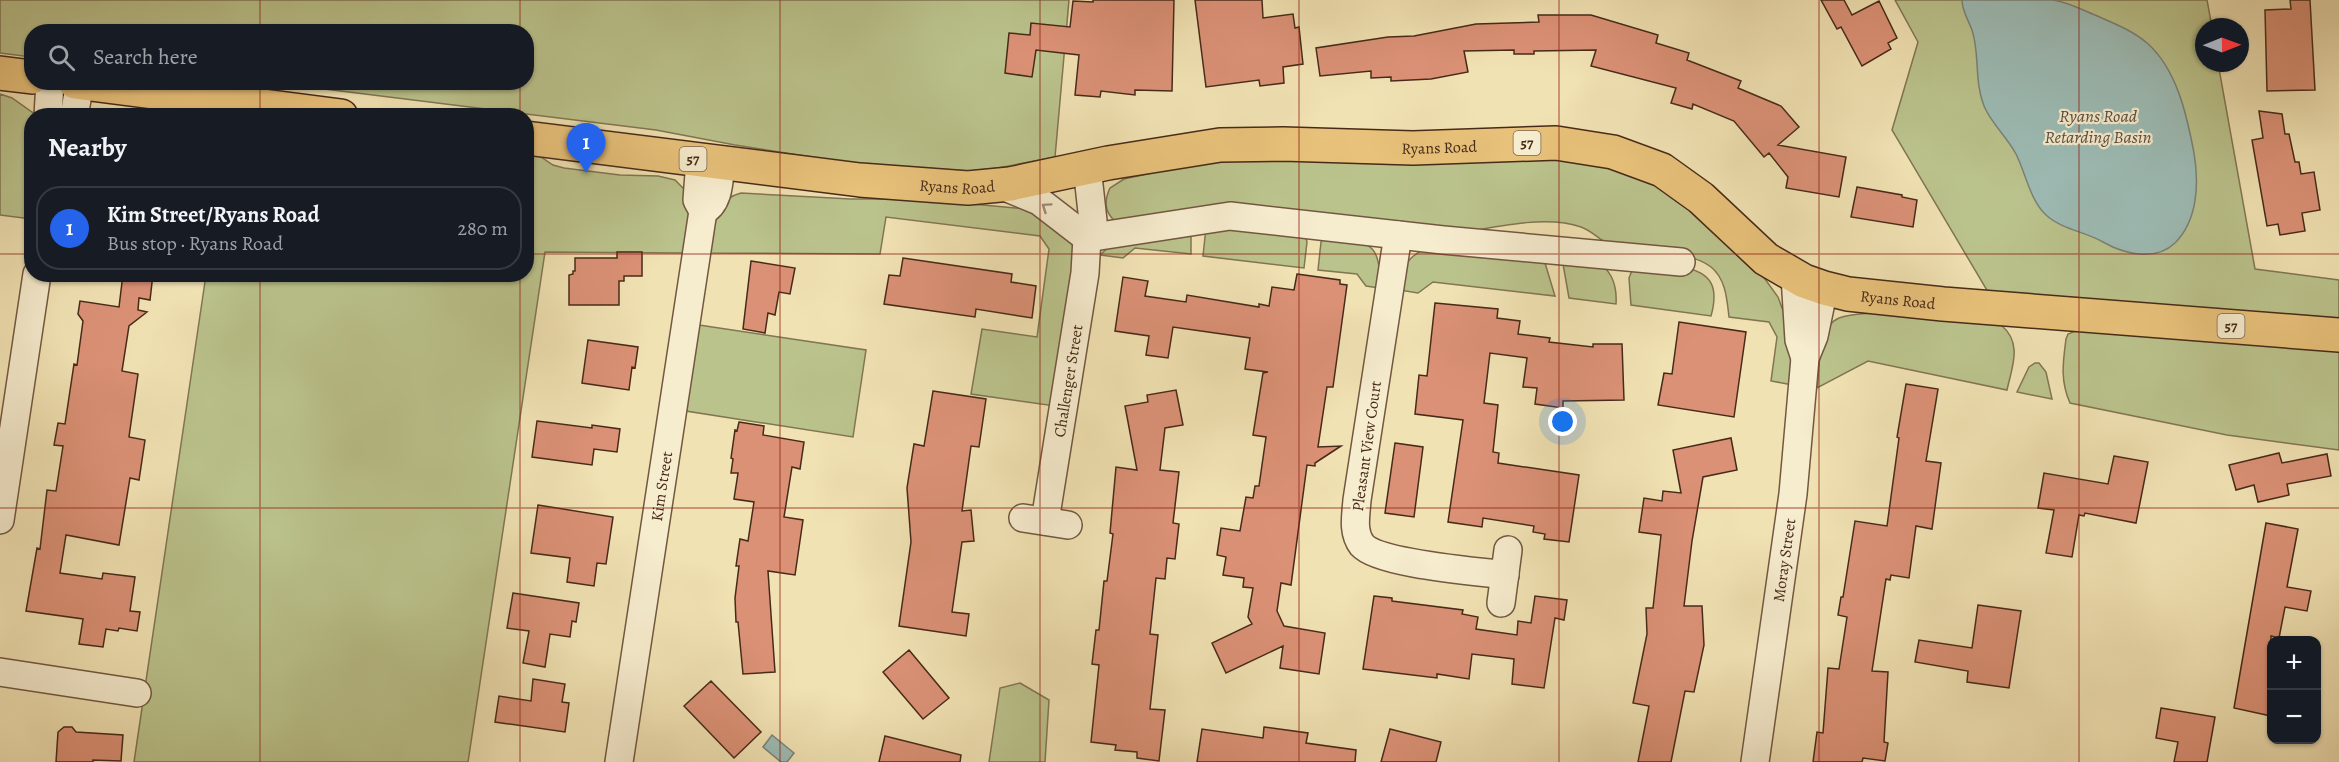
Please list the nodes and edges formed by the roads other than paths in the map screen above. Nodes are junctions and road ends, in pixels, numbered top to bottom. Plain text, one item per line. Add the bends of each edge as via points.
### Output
1 (0, 73) edge
2 (24, 76) edge
3 (50, 90) edge
4 (79, 90) edge
5 (135, 90) edge
6 (48, 108) edge
7 (75, 108) edge
8 (278, 108) edge
9 (534, 139) edge
10 (710, 161) junction
11 (1078, 169) junction
12 (1000, 185) junction
13 (1398, 235) junction
14 (1087, 238) junction
15 (1681, 262) dead end
16 (36, 282) edge
17 (1809, 282) junction
18 (2325, 333) edge
19 (0, 520) edge
20 (1045, 521) dead end
21 (1502, 603) dead end
22 (0, 672) edge
23 (137, 693) dead end
24 (619, 762) edge
25 (1755, 762) edge

1 - 2 main road
3 - 6 street
4 - 7 street
5 - 8 main road
9 - 10 main road, Ryans Road / 57
10 - 12 main road, Ryans Road / 57 via 923,186
10 - 24 street, Kim Street via 718,188 712,204 703,211
11 - 12 main road, Ryans Road / 57
11 - 14 street, Challenger Street via 1093,221
11 - 17 main road, Ryans Road / 57 via 1242,144 1413,148 1556,143 1586,147 1613,152 1662,170 1701,198 1766,259
14 -> 12 street via 1039,201
13 - 14 street via 1230,216
13 - 15 street
13 - 21 street, Pleasant View Court via 1357,500 1358,536 1368,550 1388,558 1507,563
14 - 20 street, Challenger Street via 1085,273
16 - 19 street
17 - 18 main road, Ryans Road / 57 via 1848,294 1964,306
17 - 25 street, Moray Street via 1814,336 1805,358 1793,494
22 - 23 street

